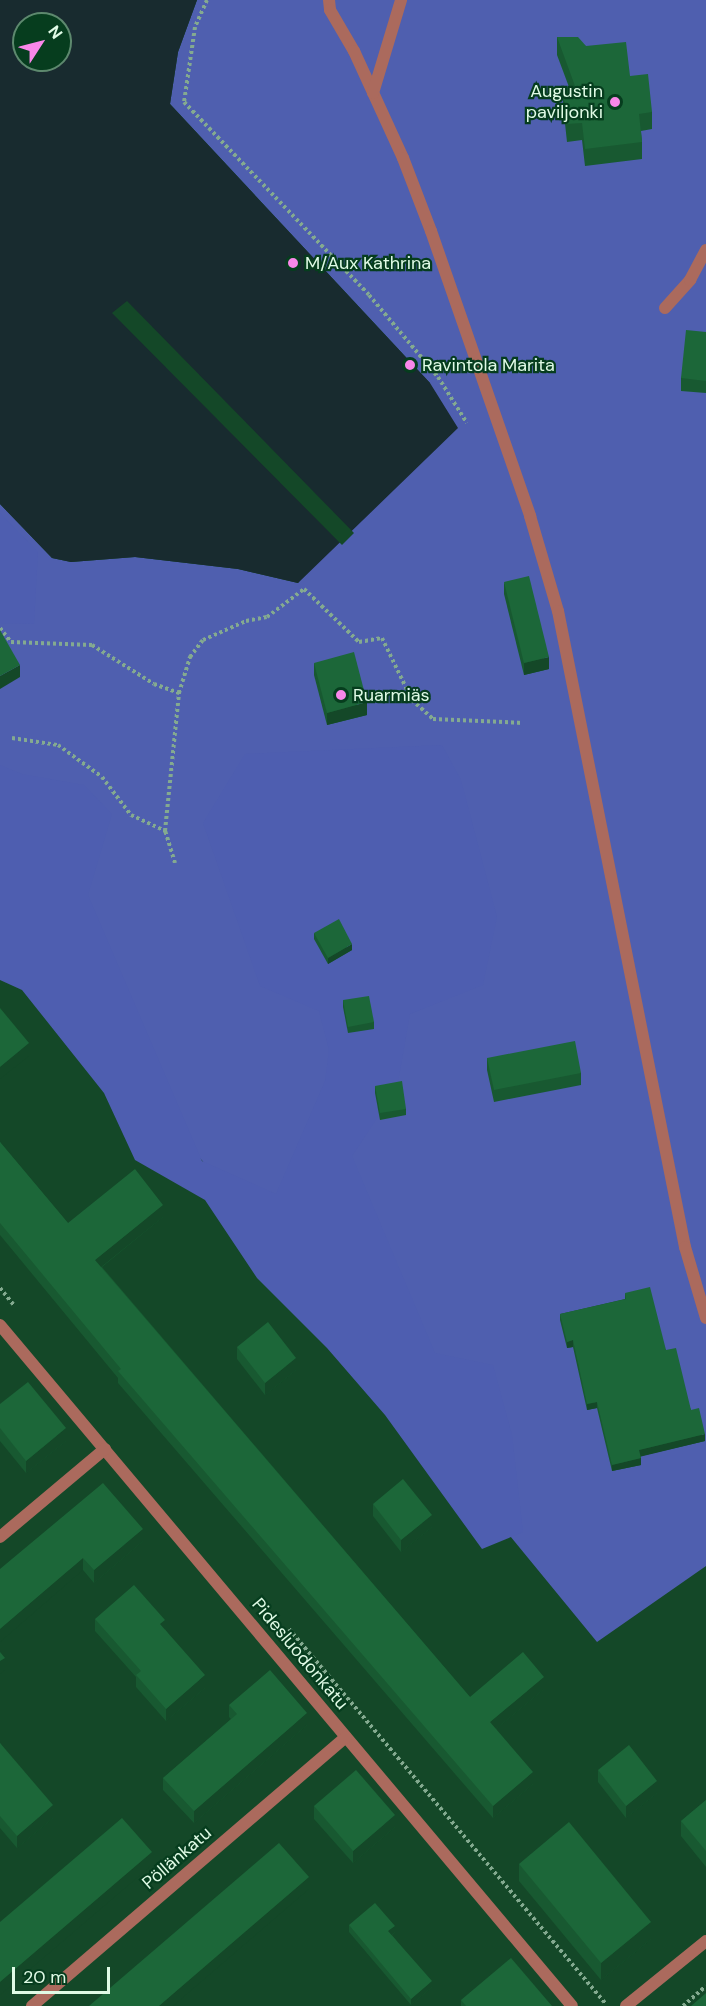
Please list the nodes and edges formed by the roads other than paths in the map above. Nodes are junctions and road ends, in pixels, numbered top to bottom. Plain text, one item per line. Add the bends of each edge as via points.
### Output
1 (329, 0) edge
2 (401, 0) edge
3 (373, 93) junction
4 (706, 250) edge
5 (666, 308) dead end
6 (706, 1318) edge
7 (0, 1325) edge
8 (105, 1449) junction
9 (0, 1537) edge
10 (346, 1737) junction
11 (706, 1941) edge
12 (33, 2006) edge
13 (572, 2006) edge
14 (626, 2006) edge

1 - 3 street via 330,10
2 - 3 street
3 - 6 street via 403,158 471,342 558,610 685,1247
4 - 5 street via 690,280
7 - 8 street, Pidesluodonkatu
8 - 9 street
8 - 10 street, Pidesluodonkatu
10 - 12 street, Pöllänkatu
10 - 13 street, Pidesluodonkatu
11 - 14 street

